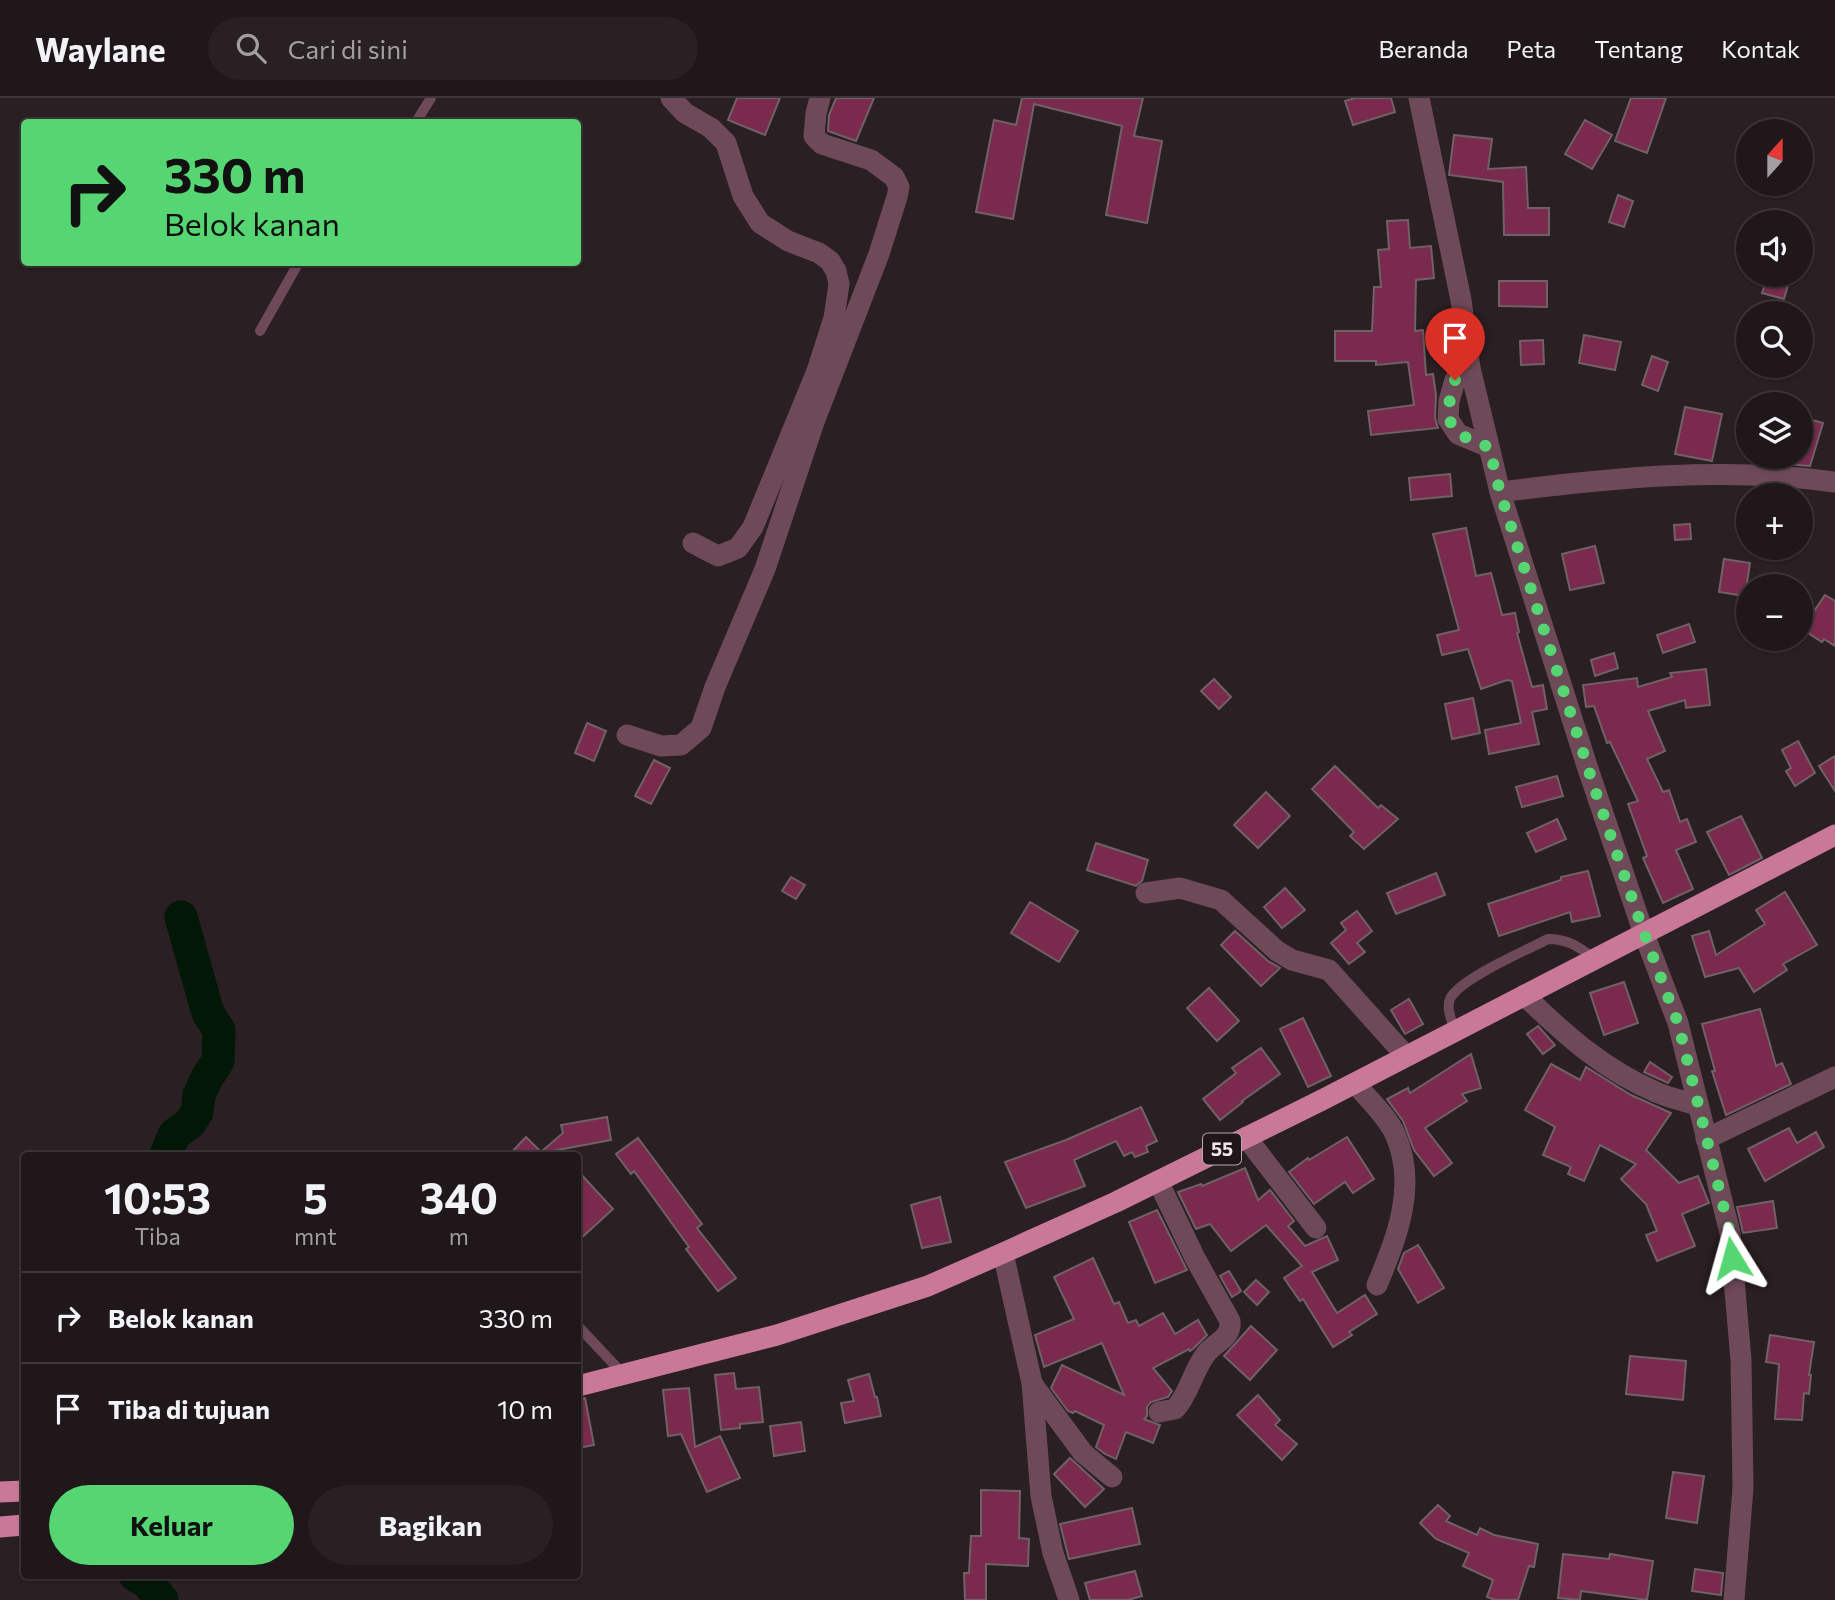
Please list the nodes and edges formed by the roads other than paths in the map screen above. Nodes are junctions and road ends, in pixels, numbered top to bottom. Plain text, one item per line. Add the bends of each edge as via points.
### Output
1 (431, 98) edge
2 (671, 98) edge
3 (820, 98) edge
4 (1419, 98) edge
5 (418, 119) edge
6 (297, 266) edge
7 (260, 331) dead end
8 (1470, 368) junction
9 (1489, 447) junction
10 (1835, 482) edge
11 (1500, 492) junction
12 (693, 542) dead end
13 (627, 735) dead end
14 (1835, 835) edge
15 (1146, 893) dead end
16 (1644, 933) junction
17 (1595, 959) junction
18 (1524, 995) junction
19 (1455, 1031) junction
20 (1406, 1056) junction
21 (1835, 1077) edge
22 (1354, 1083) junction
23 (1698, 1105) junction
24 (1246, 1137) junction
25 (1706, 1139) junction
26 (1158, 1181) junction
27 (1316, 1228) dead end
28 (1003, 1253) junction
29 (1377, 1285) dead end
30 (581, 1329) edge
31 (624, 1374) junction
32 (1032, 1383) junction
33 (581, 1385) edge
34 (1160, 1412) dead end
35 (1112, 1478) dead end
36 (21, 1491) edge
37 (0, 1493) edge
38 (21, 1525) edge
39 (0, 1527) edge
40 (1069, 1600) edge
41 (1734, 1600) edge

1 - 5 lane
2 - 12 street via 726,144 743,196 761,223 830,261 839,284 817,371 752,527 738,548 718,556
3 - 13 street via 814,136 822,144 871,160 894,177 897,197 765,569 701,728 681,745 661,746
4 - 8 street via 1461,300
6 - 7 lane
8 - 9 street
8 - 9 street via 1455,380 1448,419 1458,434
9 - 11 street
10 - 11 street via 1760,476 1644,476
11 - 16 street
14 - 16 highway, 55
15 - 20 street via 1180,888 1221,900 1284,956 1329,970
16 - 17 highway, 55
16 - 23 street via 1678,1023
17 - 18 highway, 55
17 - 19 lane via 1576,944 1548,939 1461,985 1449,1008
18 - 19 highway, 55
18 - 23 street via 1566,1036 1605,1065 1658,1093
19 - 20 highway, 55
20 - 22 highway, 55
21 - 25 street
22 - 24 highway, 55
22 - 29 street via 1394,1131 1406,1186 1402,1217
23 - 25 street
24 - 26 highway, 55
24 - 27 street
25 - 41 street via 1730,1233 1741,1360 1743,1488
26 - 28 highway, 55
26 - 34 street via 1231,1329 1205,1354 1175,1409
28 - 31 highway, 55 via 928,1286 777,1335
28 - 32 street
30 - 31 lane
31 - 33 highway, 55
32 - 35 street via 1067,1435
32 - 40 street via 1041,1496
36 - 37 highway
38 - 39 highway

